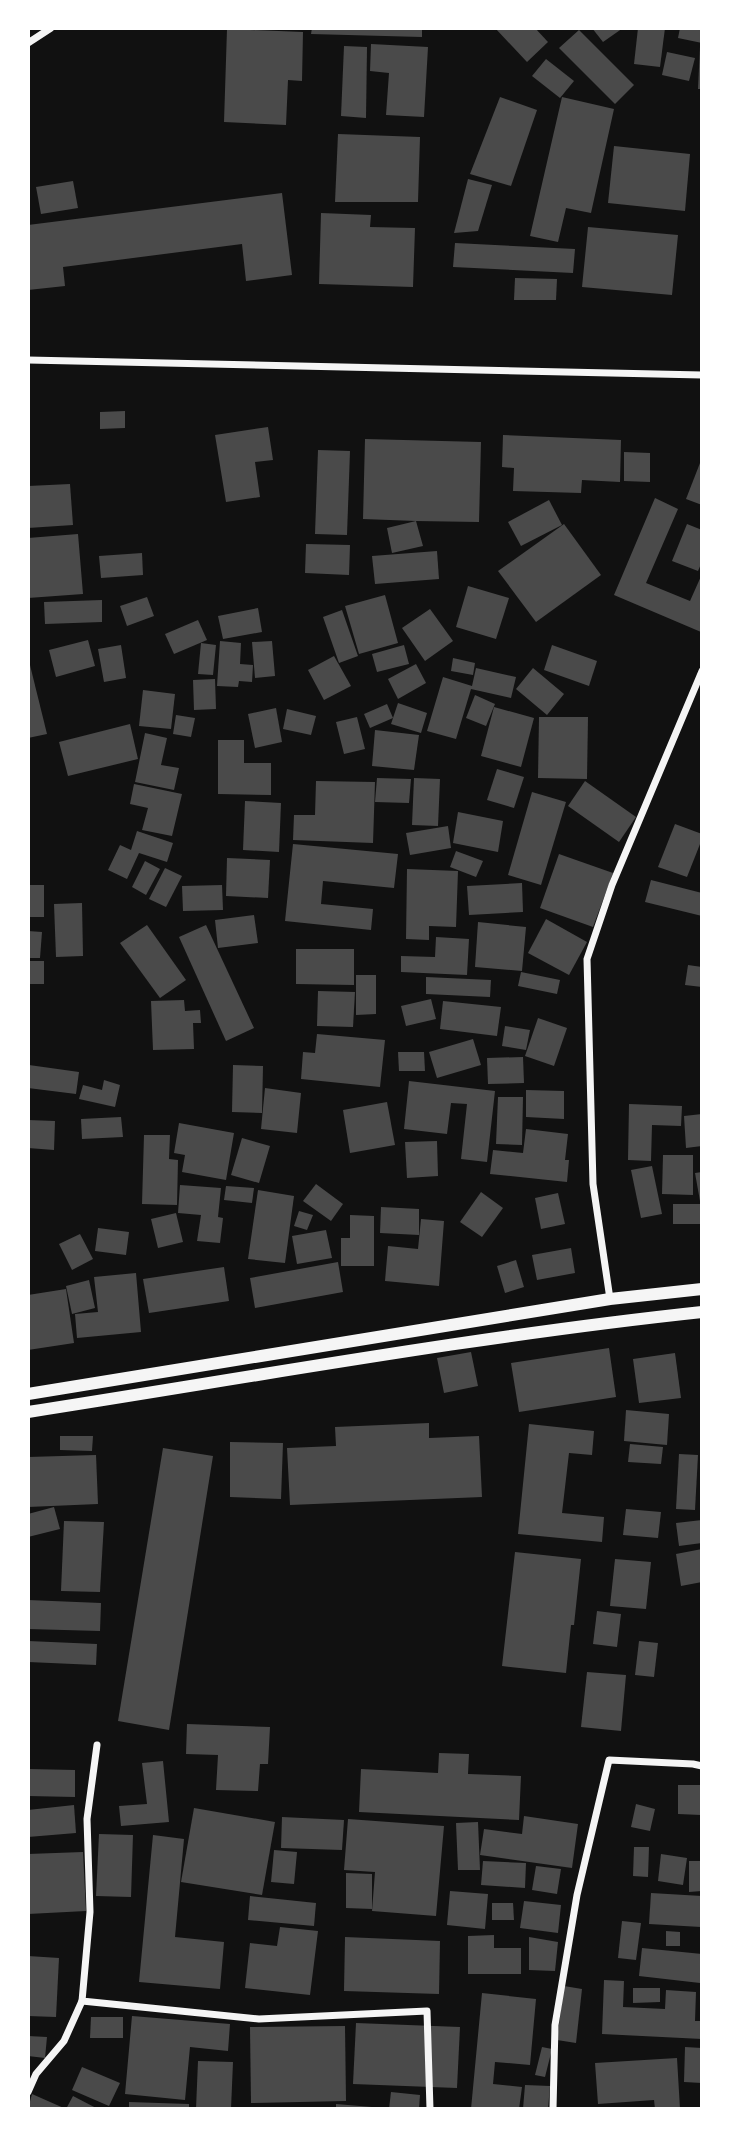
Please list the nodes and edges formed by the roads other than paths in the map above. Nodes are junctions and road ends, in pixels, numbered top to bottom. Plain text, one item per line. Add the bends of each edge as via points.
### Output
1 (51, 28) edge
2 (28, 43) edge
3 (28, 360) edge
4 (702, 375) edge
5 (702, 671) edge
6 (702, 1289) edge
7 (610, 1299) junction
8 (702, 1312) edge
9 (28, 1394) edge
10 (28, 1412) edge
11 (97, 1745) dead end
12 (702, 1766) edge
13 (82, 2001) junction
14 (28, 2092) edge
15 (430, 2109) edge
16 (553, 2109) edge

1 - 2 street
3 - 4 street
5 - 7 street via 612,885 587,959 593,1184
6 - 7 street
7 - 9 street
8 - 10 street
11 - 13 street via 87,1819 90,1912
12 - 16 street via 609,1760 577,1895 555,2025
13 - 14 street via 64,2041 36,2074
13 - 15 street via 259,2018 427,2011

